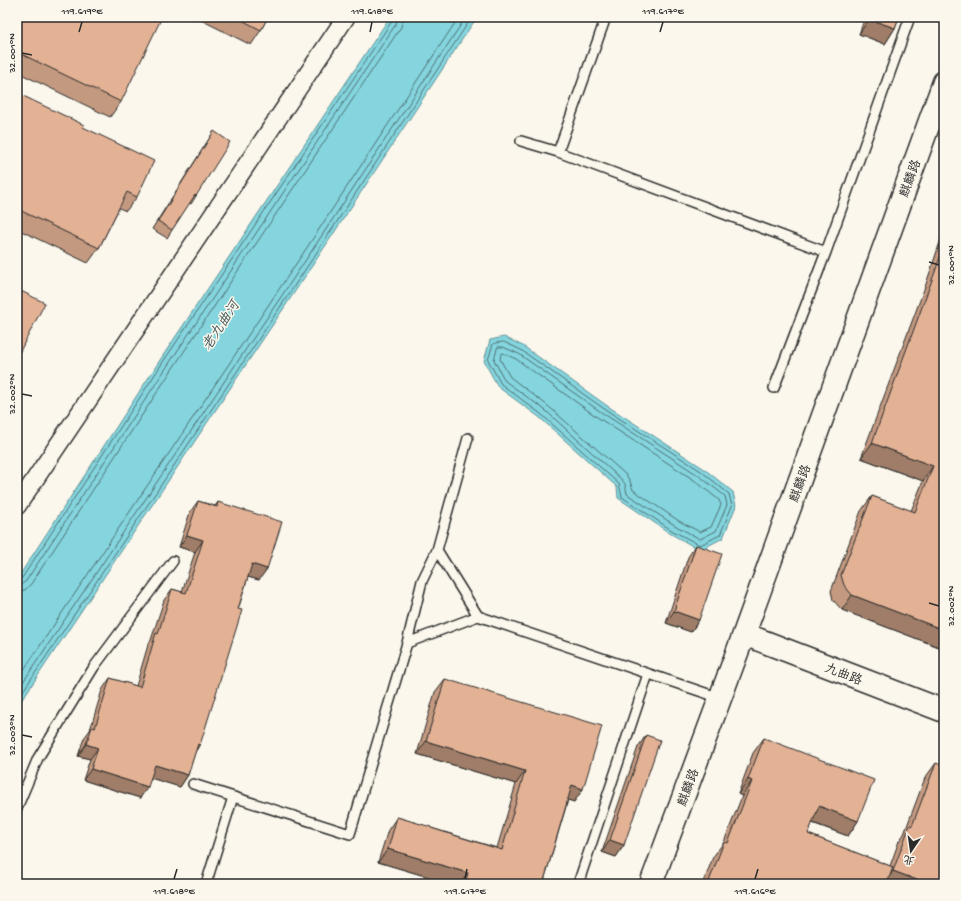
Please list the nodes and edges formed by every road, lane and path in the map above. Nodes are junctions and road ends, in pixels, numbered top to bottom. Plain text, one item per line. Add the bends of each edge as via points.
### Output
1 (346, 17) edge
2 (606, 17) edge
3 (910, 17) edge
4 (944, 82) edge
5 (521, 141) dead end
6 (558, 152) junction
7 (826, 252) junction
8 (774, 388) dead end
9 (468, 438) dead end
10 (17, 506) edge
11 (437, 550) junction
12 (173, 561) dead end
13 (478, 616) junction
14 (744, 634) junction
15 (407, 643) junction
16 (648, 674) junction
17 (720, 698) junction
18 (944, 711) edge
19 (193, 784) dead end
20 (233, 797) junction
21 (17, 808) edge
22 (206, 884) edge
23 (578, 884) edge
24 (651, 884) edge

1 - 10 street
2 - 6 lane
3 - 7 lane
4 - 14 street, 麒麟路
5 - 6 lane
6 - 7 lane
7 - 8 lane
9 - 11 lane
11 - 13 lane
11 - 15 lane via 422,581
12 - 21 lane via 94,667 38,758
13 - 15 lane
13 - 16 lane
14 - 17 street, 麒麟路
14 - 18 street, 九曲路
15 - 20 lane via 350,834
16 - 17 lane
16 - 23 lane
17 - 24 street, 麒麟路
19 - 20 lane
20 - 22 lane

